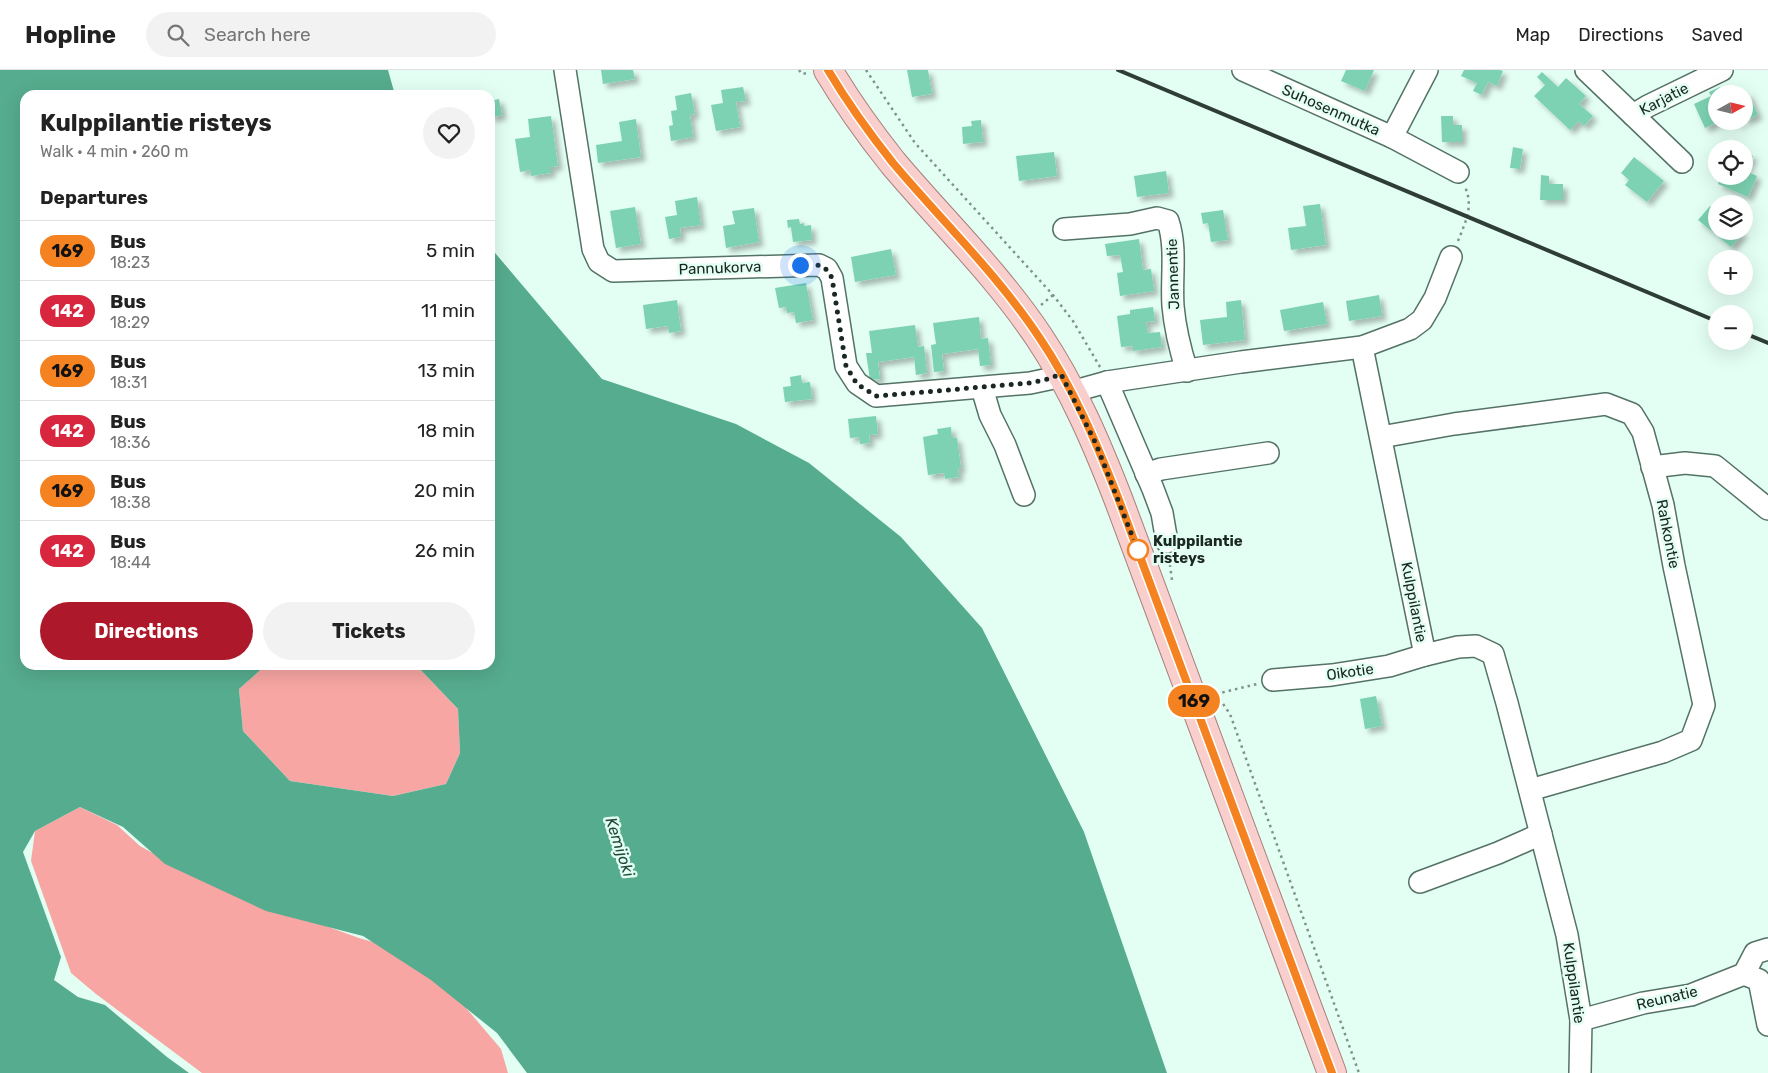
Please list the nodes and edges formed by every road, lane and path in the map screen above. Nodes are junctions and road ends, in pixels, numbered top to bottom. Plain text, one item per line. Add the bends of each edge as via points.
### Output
1 (565, 70) edge
2 (828, 70) edge
3 (866, 70) edge
4 (1243, 70) edge
5 (1427, 70) edge
6 (1586, 70) edge
7 (1722, 70) edge
8 (1633, 115) junction
9 (1392, 137) junction
10 (1682, 162) dead end
11 (1458, 172) joint
12 (1064, 229) dead end
13 (1451, 257) joint
14 (1053, 295) junction
15 (1039, 307) dead end
16 (1362, 347) junction
17 (1187, 371) junction
18 (1107, 382) junction
19 (1066, 383) junction
20 (982, 388) junction
21 (1381, 437) junction
22 (1268, 453) dead end
23 (1652, 468) junction
24 (1146, 474) junction
25 (1024, 494) dead end
26 (1768, 509) edge
27 (1167, 542) joint
28 (1173, 586) dead end
29 (1424, 655) junction
30 (1273, 680) joint
31 (1212, 687) dead end
32 (1216, 694) junction
33 (1530, 790) junction
34 (1541, 834) junction
35 (1420, 882) dead end
36 (1768, 949) edge
37 (1744, 974) junction
38 (1581, 1020) junction
39 (1768, 1025) edge
40 (1332, 1073) edge
41 (1359, 1073) edge
42 (1580, 1073) edge

1 - 20 street, Pannukorva via 593,249 598,262 613,271 819,265 827,269 832,278 846,366 857,384 876,396
2 - 19 main road via 892,162 1001,286 1039,337
3 - 14 path via 915,143
4 - 9 street, Suhosenmutka
5 - 9 street
6 - 8 street, Karjatie
7 - 8 street, Karjatie
8 - 10 street, Karjatie
9 - 11 street, Suhosenmutka
11 - 13 path via 1470,200 1468,217
12 - 17 street, Jannentie via 1130,224 1157,218 1168,221 1172,234 1173,306
13 - 16 street via 1435,298 1422,320 1410,329
14 - 15 path
14 - 18 path
16 - 17 street
16 - 21 street, Kulppilantie
17 - 18 street
18 - 19 street
18 - 24 street
19 - 20 street, Pannukorva via 1048,379
19 - 40 main road via 1119,500
20 - 25 street via 990,415 1006,445
21 - 23 street, Rahkontie via 1606,404 1632,414 1643,432
21 - 29 street, Kulppilantie
22 - 24 street
23 - 26 street via 1685,463 1715,466
23 - 33 street, Rahkontie via 1704,705 1691,740 1663,752
24 - 27 street via 1162,513
27 - 28 path
29 - 30 street, Oikotie via 1390,666
29 - 33 street, Kulppilantie via 1476,646 1493,654
30 - 32 path
31 - 32 path
32 - 41 path via 1230,714
33 - 34 street, Kulppilantie
34 - 35 street
34 - 38 street, Kulppilantie via 1566,935
36 - 37 street via 1755,953
37 - 38 street, Reunatie via 1691,995 1643,1003
37 - 39 street via 1758,980
38 - 42 street, Kulppilantie

